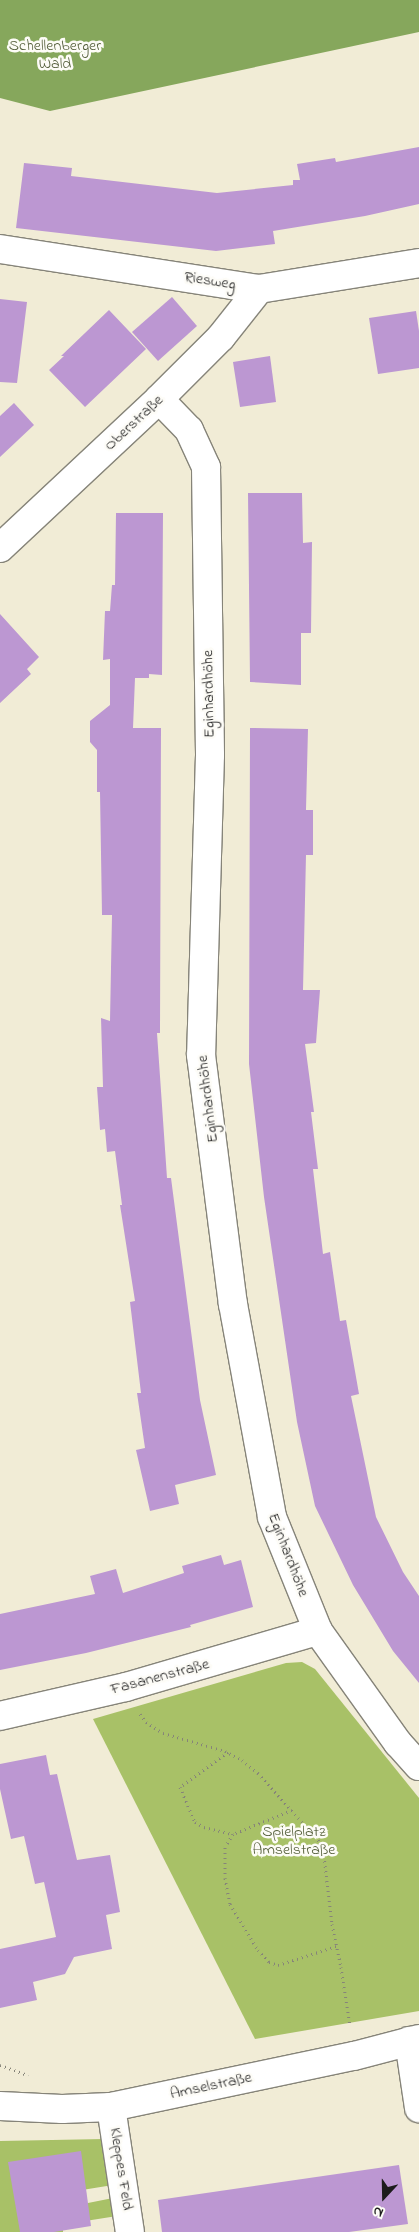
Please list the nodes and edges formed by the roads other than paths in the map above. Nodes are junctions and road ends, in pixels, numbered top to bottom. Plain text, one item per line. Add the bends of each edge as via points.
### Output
1 (0, 249) edge
2 (419, 263) edge
3 (259, 289) junction
4 (159, 399) junction
5 (0, 548) edge
6 (318, 1631) junction
7 (0, 1716) edge
8 (419, 1766) edge
9 (414, 2040) edge
10 (0, 2106) edge
11 (111, 2107) junction
12 (419, 2108) edge
13 (130, 2232) edge

1 - 3 street, Riesweg
2 - 3 street, Riesweg
3 - 4 street, Oberstraße via 222,337
4 - 5 street, Oberstraße
4 - 6 street, Eginhardhöhe via 189,430 206,467 210,755 201,1055 228,1266 272,1517
6 - 7 street, Fasanenstraße via 126,1687
6 - 8 street, Eginhardhöhe via 398,1743
9 - 11 street, Amselstraße via 354,2056
9 - 12 street
10 - 11 street, Amselstraße
11 - 13 street, Kleppes Feld

